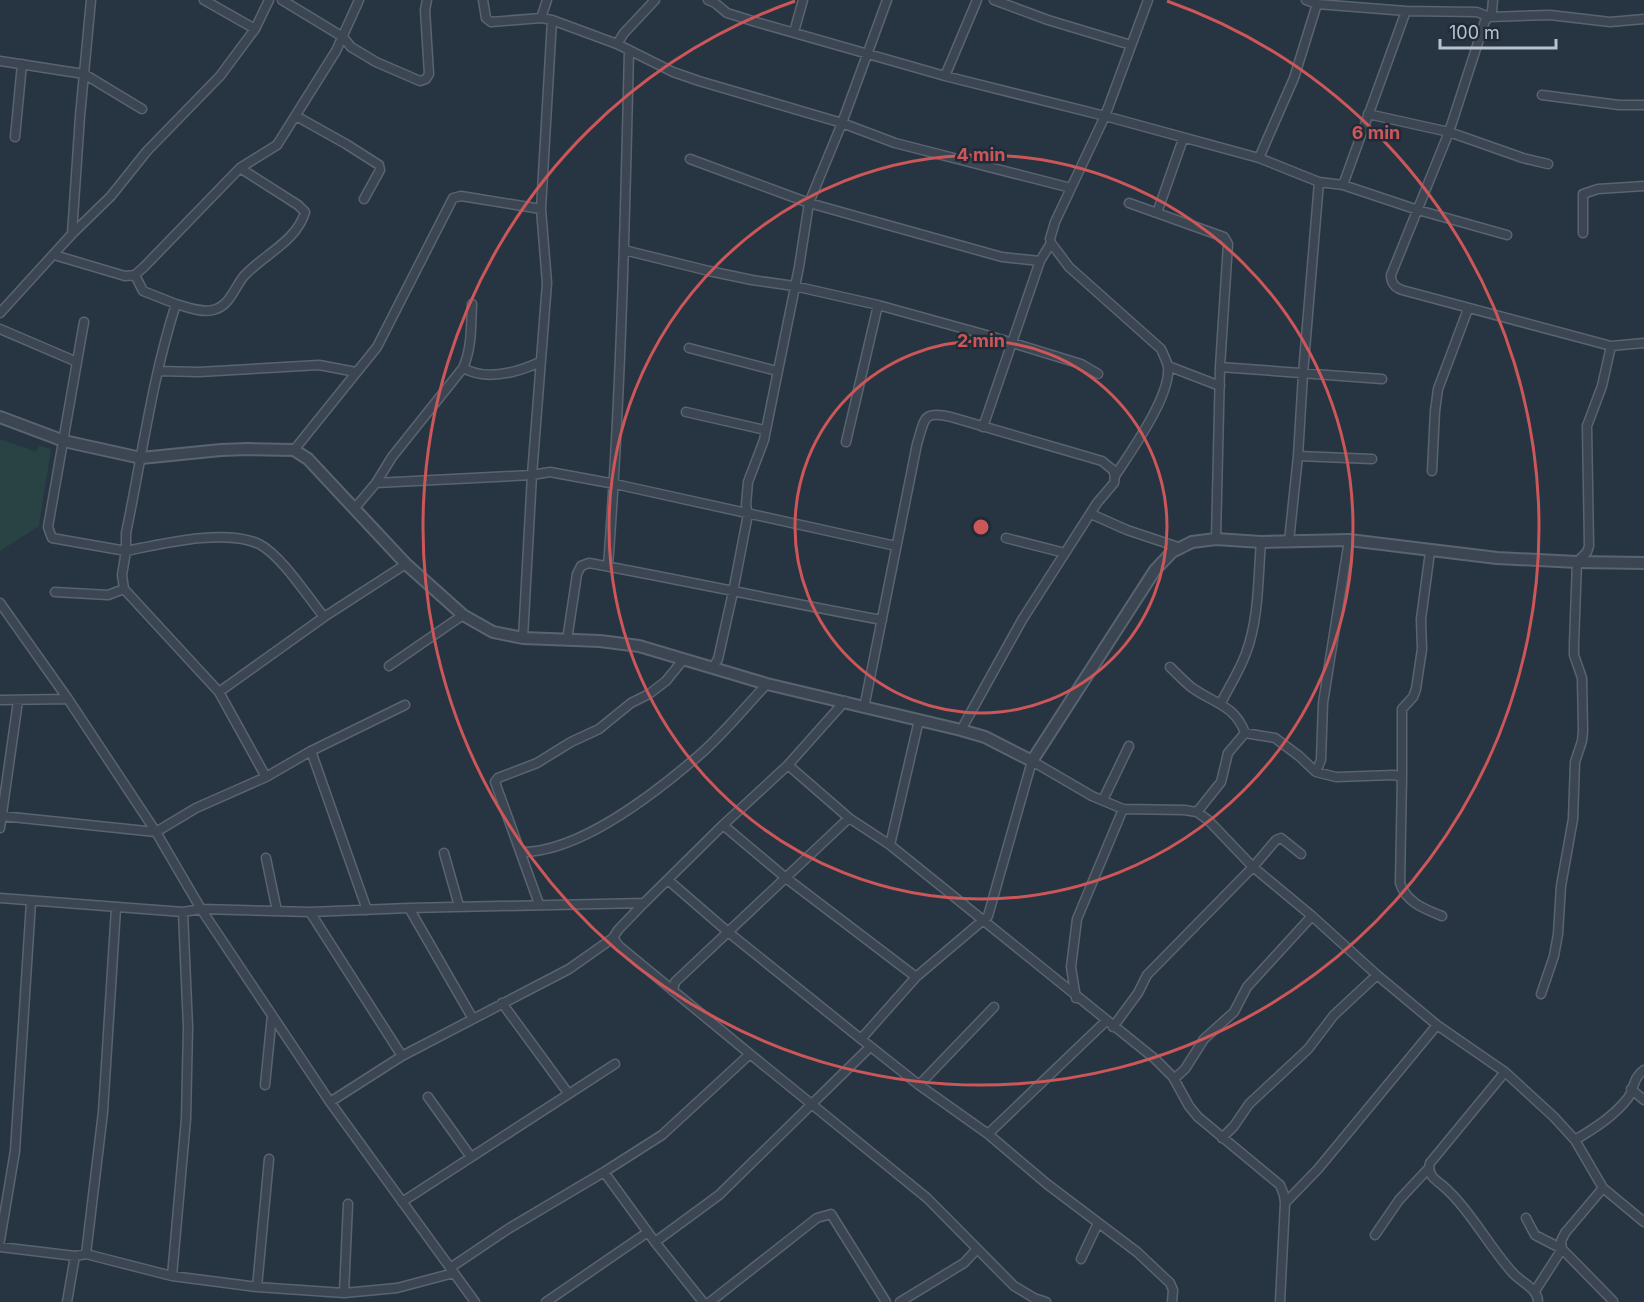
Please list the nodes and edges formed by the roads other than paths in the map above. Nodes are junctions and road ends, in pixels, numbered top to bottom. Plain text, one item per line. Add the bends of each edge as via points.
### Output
1 (92, 0) edge
2 (204, 0) edge
3 (268, 0) edge
4 (282, 0) edge
5 (359, 0) edge
6 (427, 0) edge
7 (483, 0) edge
8 (547, 0) edge
9 (655, 0) edge
10 (803, 0) edge
11 (887, 0) edge
12 (977, 0) edge
13 (994, 0) edge
14 (1148, 0) edge
15 (1306, 0) edge
16 (1493, 0) edge
17 (713, 1) edge
18 (1317, 4) junction
19 (1406, 11) junction
20 (1489, 17) junction
21 (541, 18) junction
22 (1644, 19) edge
23 (552, 20) junction
24 (255, 29) junction
25 (794, 32) junction
26 (343, 37) junction
27 (618, 44) junction
28 (1131, 45) junction
29 (628, 50) junction
30 (869, 53) junction
31 (0, 61) edge
32 (22, 64) junction
33 (84, 74) junction
34 (945, 76) junction
35 (1542, 95) dead end
36 (1644, 105) edge
37 (142, 109) dead end
38 (1368, 114) junction
39 (296, 116) junction
40 (1105, 116) junction
41 (842, 123) junction
42 (1449, 132) junction
43 (15, 137) dead end
44 (1183, 139) junction
45 (690, 159) dead end
46 (1259, 159) junction
47 (1548, 164) dead end
48 (240, 168) junction
49 (1319, 182) junction
50 (1343, 185) junction
51 (1644, 186) edge
52 (1071, 188) junction
53 (364, 199) dead end
54 (809, 203) junction
55 (1129, 203) dead end
56 (541, 209) junction
57 (1418, 210) junction
58 (1157, 213) junction
59 (1583, 232) dead end
60 (72, 234) junction
61 (1507, 235) dead end
62 (1050, 243) junction
63 (624, 250) junction
64 (54, 255) junction
65 (1040, 261) junction
66 (135, 275) junction
67 (794, 286) junction
68 (176, 304) junction
69 (472, 304) dead end
70 (878, 305) junction
71 (1468, 309) junction
72 (0, 313) edge
73 (84, 322) dead end
74 (0, 329) edge
75 (1013, 343) junction
76 (1644, 343) edge
77 (1611, 346) junction
78 (689, 348) dead end
79 (77, 362) junction
80 (540, 362) junction
81 (1168, 366) junction
82 (1220, 367) junction
83 (462, 368) junction
84 (777, 370) junction
85 (158, 371) junction
86 (356, 372) junction
87 (1098, 374) dead end
88 (1303, 374) junction
89 (1382, 379) dead end
90 (1220, 386) junction
91 (686, 412) dead end
92 (0, 417) edge
93 (983, 427) junction
94 (765, 430) junction
95 (64, 441) junction
96 (846, 442) dead end
97 (294, 450) junction
98 (1298, 456) junction
99 (141, 458) junction
100 (1372, 459) dead end
101 (1432, 471) dead end
102 (532, 475) junction
103 (1115, 476) junction
104 (376, 483) junction
105 (615, 484) junction
106 (354, 509) junction
107 (748, 514) junction
108 (1091, 514) junction
109 (1006, 538) dead end
110 (1216, 539) junction
111 (1349, 540) junction
112 (1289, 541) junction
113 (1261, 542) junction
114 (896, 546) junction
115 (1181, 548) junction
116 (126, 551) junction
117 (1430, 552) junction
118 (1065, 553) junction
119 (1577, 562) junction
120 (1644, 563) edge
121 (406, 564) junction
122 (608, 566) junction
123 (124, 589) junction
124 (55, 592) dead end
125 (734, 592) junction
126 (0, 603) edge
127 (463, 615) junction
128 (324, 617) junction
129 (882, 620) junction
130 (523, 638) junction
131 (567, 640) junction
132 (683, 660) junction
133 (389, 666) dead end
134 (712, 667) junction
135 (1170, 667) dead end
136 (767, 684) junction
137 (219, 692) junction
138 (68, 699) junction
139 (0, 700) edge
140 (18, 701) junction
141 (846, 701) junction
142 (1221, 703) junction
143 (405, 705) dead end
144 (864, 708) junction
145 (919, 720) junction
146 (961, 730) junction
147 (1245, 734) junction
148 (1129, 746) dead end
149 (311, 751) junction
150 (1032, 761) junction
151 (788, 765) junction
152 (1316, 772) junction
153 (266, 777) junction
154 (1402, 777) junction
155 (1103, 800) junction
156 (1123, 809) junction
157 (1197, 812) junction
158 (2, 816) junction
159 (849, 818) junction
160 (723, 825) junction
161 (0, 828) edge
162 (156, 832) junction
163 (890, 845) junction
164 (522, 852) junction
165 (444, 853) dead end
166 (1301, 854) dead end
167 (266, 858) dead end
168 (1253, 867) junction
169 (786, 878) junction
170 (668, 880) junction
171 (0, 898) edge
172 (31, 902) junction
173 (644, 903) junction
174 (539, 904) junction
175 (459, 906) junction
176 (116, 908) junction
177 (409, 908) junction
178 (201, 909) junction
179 (367, 909) junction
180 (277, 911) junction
181 (183, 912) junction
182 (310, 912) junction
183 (1312, 916) junction
184 (1442, 916) dead end
185 (983, 922) junction
186 (728, 932) junction
187 (613, 938) junction
188 (1377, 975) junction
189 (916, 977) junction
190 (673, 990) junction
191 (1541, 994) dead end
192 (1076, 998) junction
193 (502, 1003) junction
194 (994, 1007) dead end
195 (272, 1014) junction
196 (473, 1019) junction
197 (1110, 1024) junction
198 (1437, 1025) junction
199 (861, 1039) junction
200 (870, 1047) junction
201 (750, 1054) junction
202 (402, 1056) junction
203 (615, 1064) dead end
204 (1644, 1070) edge
205 (1505, 1072) junction
206 (1173, 1078) junction
207 (266, 1085) dead end
208 (919, 1085) junction
209 (1631, 1089) junction
210 (568, 1093) junction
211 (428, 1097) dead end
212 (1644, 1100) edge
213 (330, 1102) junction
214 (811, 1104) junction
215 (988, 1134) junction
216 (1222, 1138) junction
217 (1575, 1140) junction
218 (471, 1156) junction
219 (269, 1159) dead end
220 (1428, 1169) junction
221 (604, 1172) junction
222 (1603, 1188) junction
223 (402, 1202) junction
224 (1285, 1203) junction
225 (348, 1204) dead end
226 (1526, 1218) dead end
227 (1644, 1222) edge
228 (1098, 1223) junction
229 (648, 1232) junction
230 (1375, 1236) dead end
231 (0, 1240) edge
232 (656, 1242) junction
233 (0, 1247) edge
234 (977, 1249) junction
235 (1562, 1249) junction
236 (86, 1254) junction
237 (75, 1256) junction
238 (1081, 1259) dead end
239 (452, 1271) junction
240 (172, 1276) junction
241 (257, 1287) junction
242 (1535, 1291) junction
243 (344, 1293) junction
244 (1613, 1301) edge
245 (67, 1302) edge
246 (474, 1302) edge
247 (546, 1302) edge
248 (703, 1302) edge
249 (710, 1302) edge
250 (886, 1302) edge
251 (900, 1302) edge
252 (1046, 1302) edge
253 (1172, 1302) edge
254 (1280, 1302) edge
255 (1538, 1302) edge

1 - 33 street
2 - 24 street
3 - 24 street
4 - 26 street
5 - 26 street
6 - 26 street via 426,79 404,76 376,62 351,47
7 - 21 street via 486,18 491,22
8 - 21 street
9 - 27 street
10 - 25 street
11 - 30 street
12 - 34 street
13 - 28 street
14 - 28 street
15 - 18 street
16 - 20 street
17 - 25 street via 727,13
18 - 19 street
18 - 46 street via 1294,78
19 - 20 street via 1477,12
19 - 38 street
20 - 22 street via 1550,15 1610,22
20 - 42 street
21 - 23 street
23 - 27 street
23 - 56 street
24 - 60 street via 220,76
25 - 30 street
26 - 39 street
27 - 29 street
28 - 40 street
29 - 41 street via 681,75
29 - 63 street
30 - 34 street
30 - 41 street
31 - 32 street
32 - 33 street
32 - 43 street
33 - 37 street
33 - 60 street
34 - 40 street
35 - 36 street
38 - 42 street
38 - 50 street
39 - 48 street via 277,145
39 - 53 street via 379,165
40 - 44 street
40 - 52 street
41 - 52 street via 895,142
41 - 54 street
42 - 47 street
42 - 57 street
44 - 46 street
44 - 58 street
45 - 54 street
46 - 49 street
48 - 66 street
48 - 68 street via 298,205 305,212 303,220 272,254 244,276 225,304 212,310
49 - 50 street
49 - 88 street
50 - 57 street
51 - 59 street via 1598,189 1583,194
52 - 62 street
54 - 65 street via 1002,257
54 - 67 street
55 - 58 street
56 - 80 street via 547,284
56 - 86 street via 453,198 377,347
57 - 61 street
57 - 71 street via 1391,282 1398,288
58 - 82 street via 1224,237 1228,244
60 - 64 street
62 - 65 street
62 - 81 street via 1069,267 1161,349
63 - 67 street
63 - 105 street
64 - 66 street via 125,276
64 - 72 street
65 - 75 street
66 - 68 street via 143,291
67 - 70 street
67 - 84 street
68 - 85 street
69 - 83 street via 470,342
70 - 75 street
70 - 96 street
71 - 77 street
71 - 101 street via 1438,389
73 - 79 street
74 - 79 street
75 - 87 street via 1081,364
75 - 93 street
76 - 77 street
77 - 119 street via 1587,426 1589,546
78 - 84 street
79 - 95 street
80 - 83 street via 501,374 482,375
80 - 102 street
81 - 90 street
81 - 103 street via 1155,412
82 - 88 street
82 - 90 street
83 - 104 street
84 - 94 street
85 - 86 street via 319,365
85 - 99 street
86 - 97 street
88 - 89 street
88 - 98 street
90 - 110 street
91 - 94 street
92 - 95 street
93 - 103 street via 1102,461
93 - 114 street via 936,414 924,420
94 - 107 street via 748,482
95 - 99 street
95 - 116 street via 49,534 52,538
97 - 99 street via 221,450
97 - 106 street via 308,459
98 - 100 street
98 - 112 street
99 - 116 street
102 - 104 street
102 - 105 street via 550,472
102 - 130 street
103 - 108 street
104 - 106 street
105 - 107 street
105 - 122 street
106 - 121 street
107 - 114 street
107 - 125 street
108 - 115 street
108 - 118 street
109 - 118 street
110 - 113 street
110 - 115 street via 1192,542
111 - 112 street
111 - 117 street
111 - 152 street via 1323,704 1321,760
112 - 113 street
113 - 142 street via 1251,635
114 - 129 street
115 - 150 street via 1155,570
116 - 123 street
116 - 128 street via 185,539 223,537 259,544 277,559
117 - 119 street
117 - 154 street via 1416,689 1402,709
118 - 146 street via 1022,620
119 - 120 street
119 - 191 street via 1574,655 1582,678 1583,731 1575,762 1573,819 1561,886 1558,934
121 - 127 street
121 - 128 street
122 - 125 street
122 - 131 street via 581,566
123 - 124 street via 108,595
123 - 137 street
125 - 129 street
125 - 134 street via 718,659
126 - 138 street
127 - 130 street via 493,632
127 - 133 street
128 - 137 street
129 - 144 street
130 - 131 street
131 - 132 street via 639,646
132 - 134 street
132 - 164 street via 666,681 599,729 537,763 498,778 496,787
134 - 136 street
135 - 142 street via 1191,687
136 - 141 street
136 - 164 street via 698,756 656,790 580,839
137 - 153 street
138 - 140 street
138 - 162 street
139 - 140 street
140 - 158 street
141 - 144 street
141 - 151 street
142 - 147 street via 1239,719
143 - 149 street
144 - 145 street
145 - 146 street
145 - 163 street
146 - 150 street via 985,737
147 - 152 street via 1275,738
147 - 157 street via 1228,753 1221,782
148 - 155 street
149 - 153 street
149 - 179 street
150 - 155 street
150 - 185 street via 988,916
151 - 159 street
151 - 160 street
152 - 154 street via 1336,777
153 - 162 street via 196,808
154 - 184 street via 1402,890 1422,909
155 - 156 street
156 - 157 street
156 - 192 street via 1077,920 1071,967
157 - 168 street
158 - 161 street
158 - 162 street
159 - 163 street
159 - 169 street
160 - 169 street
160 - 170 street
162 - 178 street
163 - 185 street
164 - 174 street
165 - 175 street
166 - 168 street via 1278,838
167 - 180 street
168 - 183 street
168 - 197 street via 1147,975 1138,993
169 - 186 street
169 - 189 street
170 - 173 street
170 - 186 street
171 - 172 street
172 - 176 street
172 - 231 street via 15,1151
173 - 174 street
173 - 187 street
174 - 175 street
175 - 177 street
176 - 181 street
176 - 236 street via 103,1112
177 - 179 street
177 - 196 street
178 - 180 street
178 - 181 street
178 - 195 street
179 - 182 street
180 - 182 street
181 - 240 street via 188,1027 186,1119
182 - 202 street
183 - 188 street
183 - 206 street via 1247,987 1234,1012 1204,1039 1185,1069
185 - 189 street
185 - 192 street
186 - 190 street via 675,982
186 - 199 street
187 - 190 street
187 - 193 street via 569,969
188 - 198 street
188 - 216 street via 1249,1104
189 - 199 street
190 - 201 street
192 - 197 street
193 - 196 street
193 - 210 street
194 - 208 street
195 - 207 street
195 - 213 street
196 - 202 street
197 - 206 street
197 - 215 street
198 - 205 street
198 - 224 street via 1318,1169
199 - 200 street
200 - 208 street
200 - 214 street
201 - 214 street
201 - 221 street via 662,1136
202 - 213 street
203 - 210 street
204 - 209 street
205 - 217 street
205 - 220 street
206 - 216 street via 1193,1112
208 - 215 street
209 - 212 street
209 - 217 street via 1629,1096 1600,1125
210 - 218 street
211 - 218 street
213 - 223 street
214 - 232 street via 719,1195
214 - 234 street via 927,1198
215 - 228 street
216 - 224 street via 1280,1185
217 - 222 street
218 - 223 street
219 - 241 street
220 - 230 street via 1399,1200
220 - 242 street via 1456,1198 1514,1275
221 - 229 street
221 - 239 street via 508,1229
222 - 227 street
222 - 235 street via 1565,1233
223 - 239 street
224 - 254 street
225 - 243 street
226 - 235 street via 1535,1235
228 - 238 street
228 - 253 street via 1164,1277 1173,1290
229 - 232 street
229 - 247 street
232 - 248 street
233 - 237 street
234 - 251 street via 964,1263
234 - 252 street via 1014,1286
235 - 242 street
235 - 244 street
236 - 237 street
236 - 240 street
237 - 245 street
239 - 243 street via 397,1288
239 - 246 street
240 - 241 street
241 - 243 street
242 - 255 street
249 - 250 street via 818,1218 831,1214

